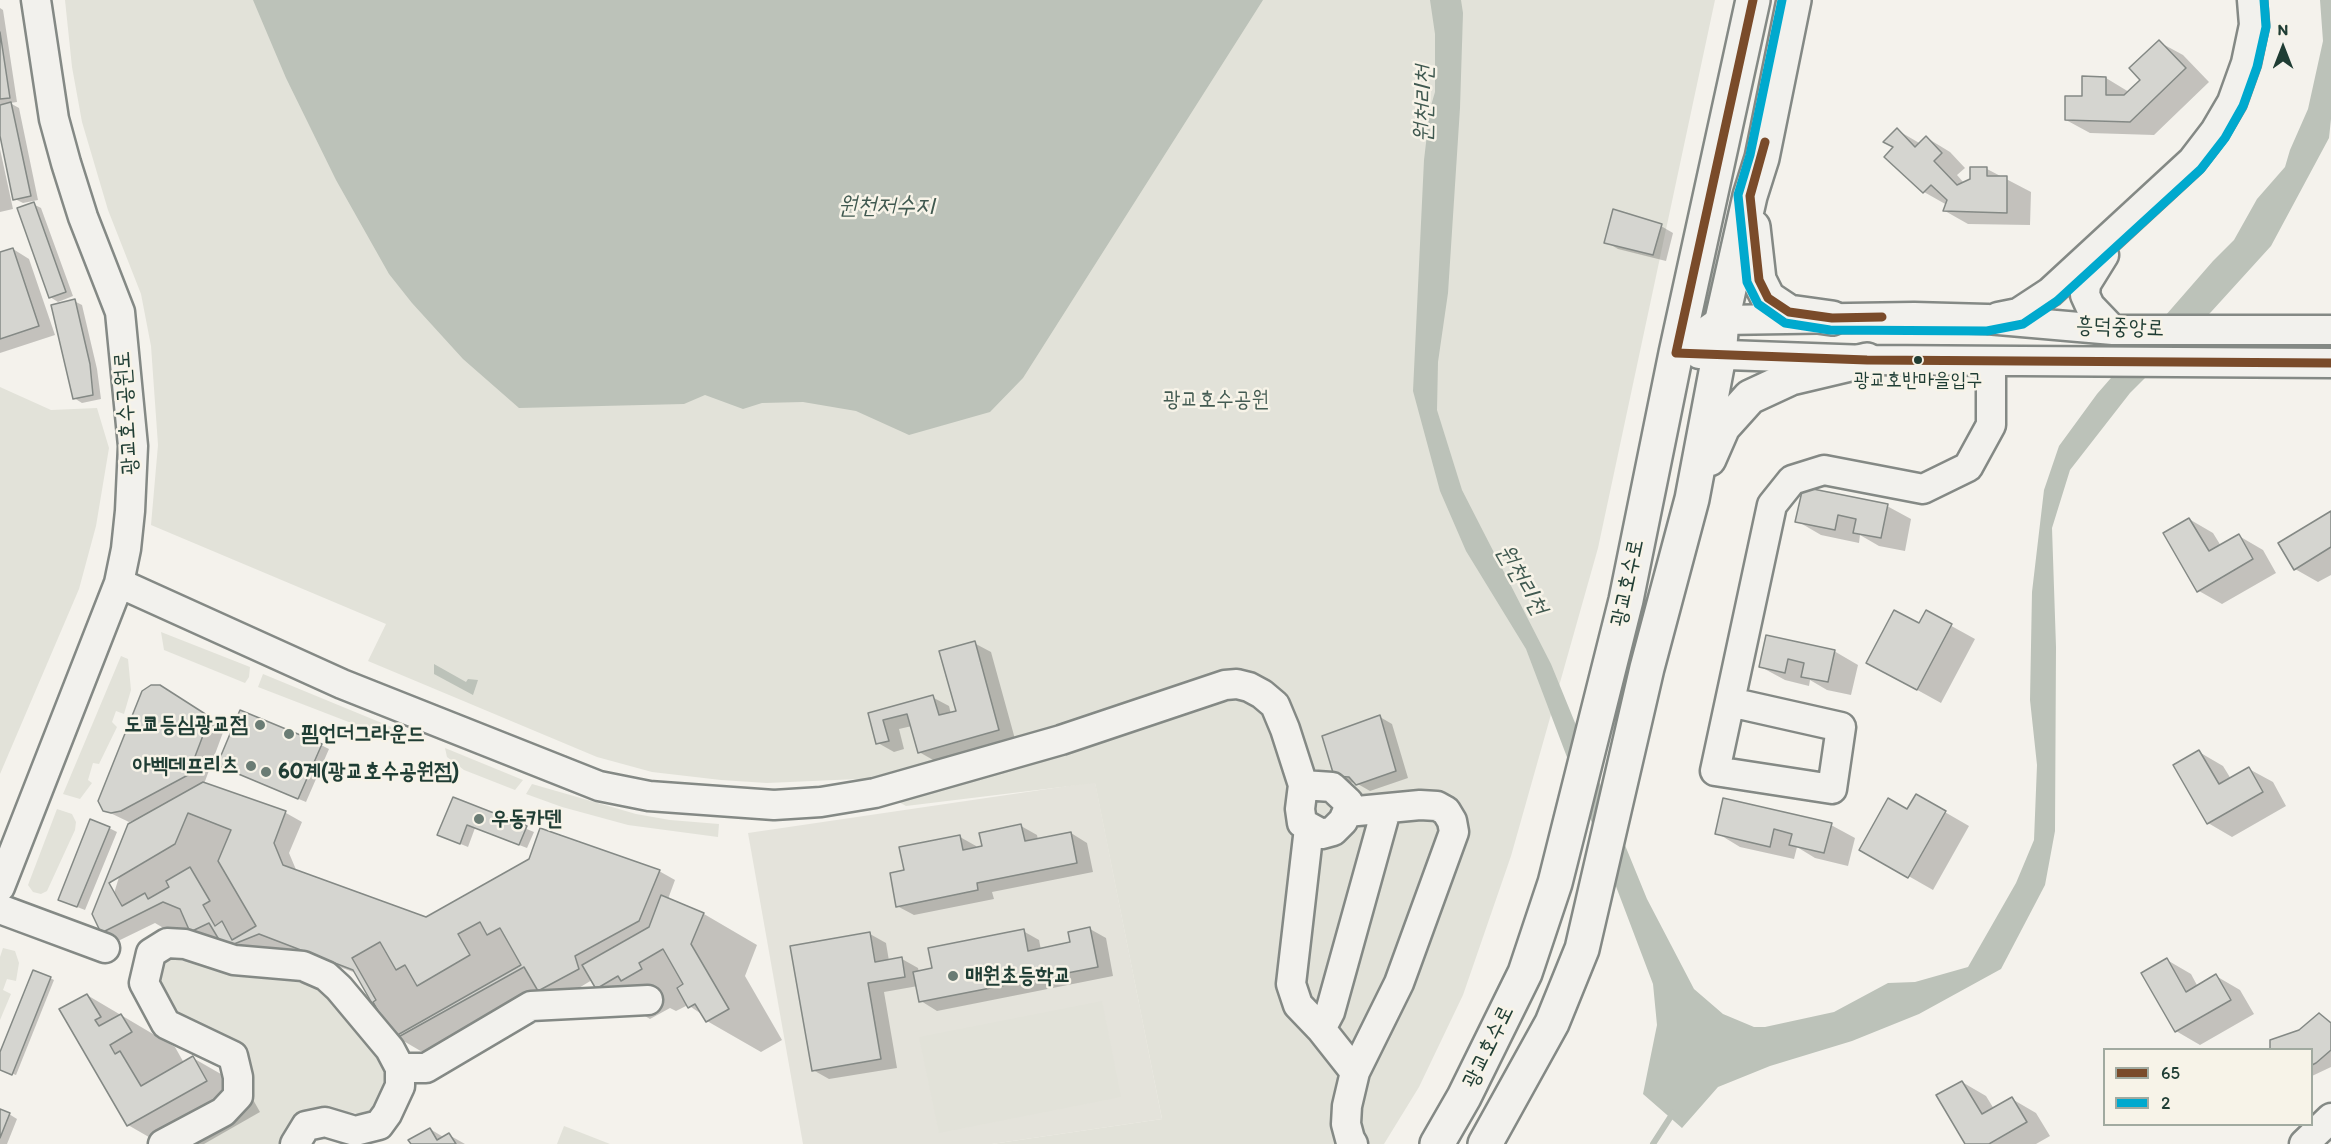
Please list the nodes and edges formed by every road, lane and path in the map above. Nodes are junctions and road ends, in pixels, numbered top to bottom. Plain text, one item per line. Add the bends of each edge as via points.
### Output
1 (36, 0) edge
2 (1753, 0) edge
3 (1794, 0) edge
4 (2252, 0) edge
5 (1750, 196) junction
6 (2138, 213) junction
7 (1832, 318) junction
8 (1987, 319) junction
9 (1722, 320) junction
10 (2113, 330) junction
11 (2331, 330) edge
12 (1676, 352) junction
13 (1719, 356) junction
14 (1867, 360) junction
15 (1991, 361) junction
16 (2331, 363) edge
17 (1692, 499) junction
18 (119, 583) junction
19 (1730, 702) junction
20 (1303, 785) junction
21 (1386, 810) junction
22 (1347, 812) junction
23 (1309, 828) junction
24 (0, 887) edge
25 (0, 909) edge
26 (105, 948) dead end
27 (648, 1000) dead end
28 (1321, 1029) junction
29 (400, 1068) junction
30 (1355, 1072) junction
31 (2331, 1118) edge
32 (163, 1144) edge
33 (295, 1144) edge
34 (1353, 1144) edge
35 (1437, 1144) edge
36 (1485, 1144) edge
37 (2304, 1144) edge

1 - 18 street, 광교호수공원로 via 54,118 66,163 120,312 133,446 130,511
2 - 12 main road, 광교호수로
3 - 5 main road, 광교호수로 via 1762,158
4 - 6 street via 2254,25 2232,102 2216,131 2192,161
5 - 7 main road via 1758,280 1768,298 1789,312
5 - 9 main road, 광교호수로
6 - 8 street via 2050,292 2018,313
6 - 10 street via 2096,265 2086,284 2090,306
7 - 8 street, 흥덕중앙로
7 - 9 street, 흥덕중앙로
8 - 10 street, 흥덕중앙로
9 - 12 street
9 - 13 main road, 광교호수로
10 - 11 street, 흥덕중앙로
12 - 13 street, 흥덕중앙로
12 - 35 main road, 광교호수로 via 1626,600 1554,883 1525,973
13 - 14 street, 흥덕중앙로
13 - 17 main road, 광교호수로
14 - 15 street, 흥덕중앙로
14 - 17 main road via 1791,378 1750,397 1723,427
15 - 16 street, 흥덕중앙로
15 - 19 street via 1991,425 1968,467 1923,489 1824,470 1792,480 1772,505
17 - 36 main road, 광교호수로 via 1647,668 1582,949 1552,1023
18 - 20 street via 352,688 599,786 649,796 774,805 875,793 1237,684 1262,693 1275,705
18 - 24 street, 광교호수공원로
19 - 19 street via 1715,771 1832,789 1841,727
20 - 22 street via 1332,787 1348,802
20 - 23 street via 1301,816 1302,823
21 - 22 street
21 - 28 street via 1330,1012
21 - 30 street via 1437,806 1452,820 1454,832 1399,983
22 - 23 street via 1333,831 1322,834
23 - 28 street via 1291,984 1298,1005
25 - 26 street
27 - 29 street via 531,1006 426,1068
28 - 30 street
29 - 32 street via 390,1049 326,976 303,966 234,960 185,944 167,943 151,953 144,983 166,1024 233,1056 238,1096 223,1112
29 - 33 street via 400,1086 379,1125 355,1131 325,1122 306,1126
30 - 34 street via 1346,1124
31 - 37 street

